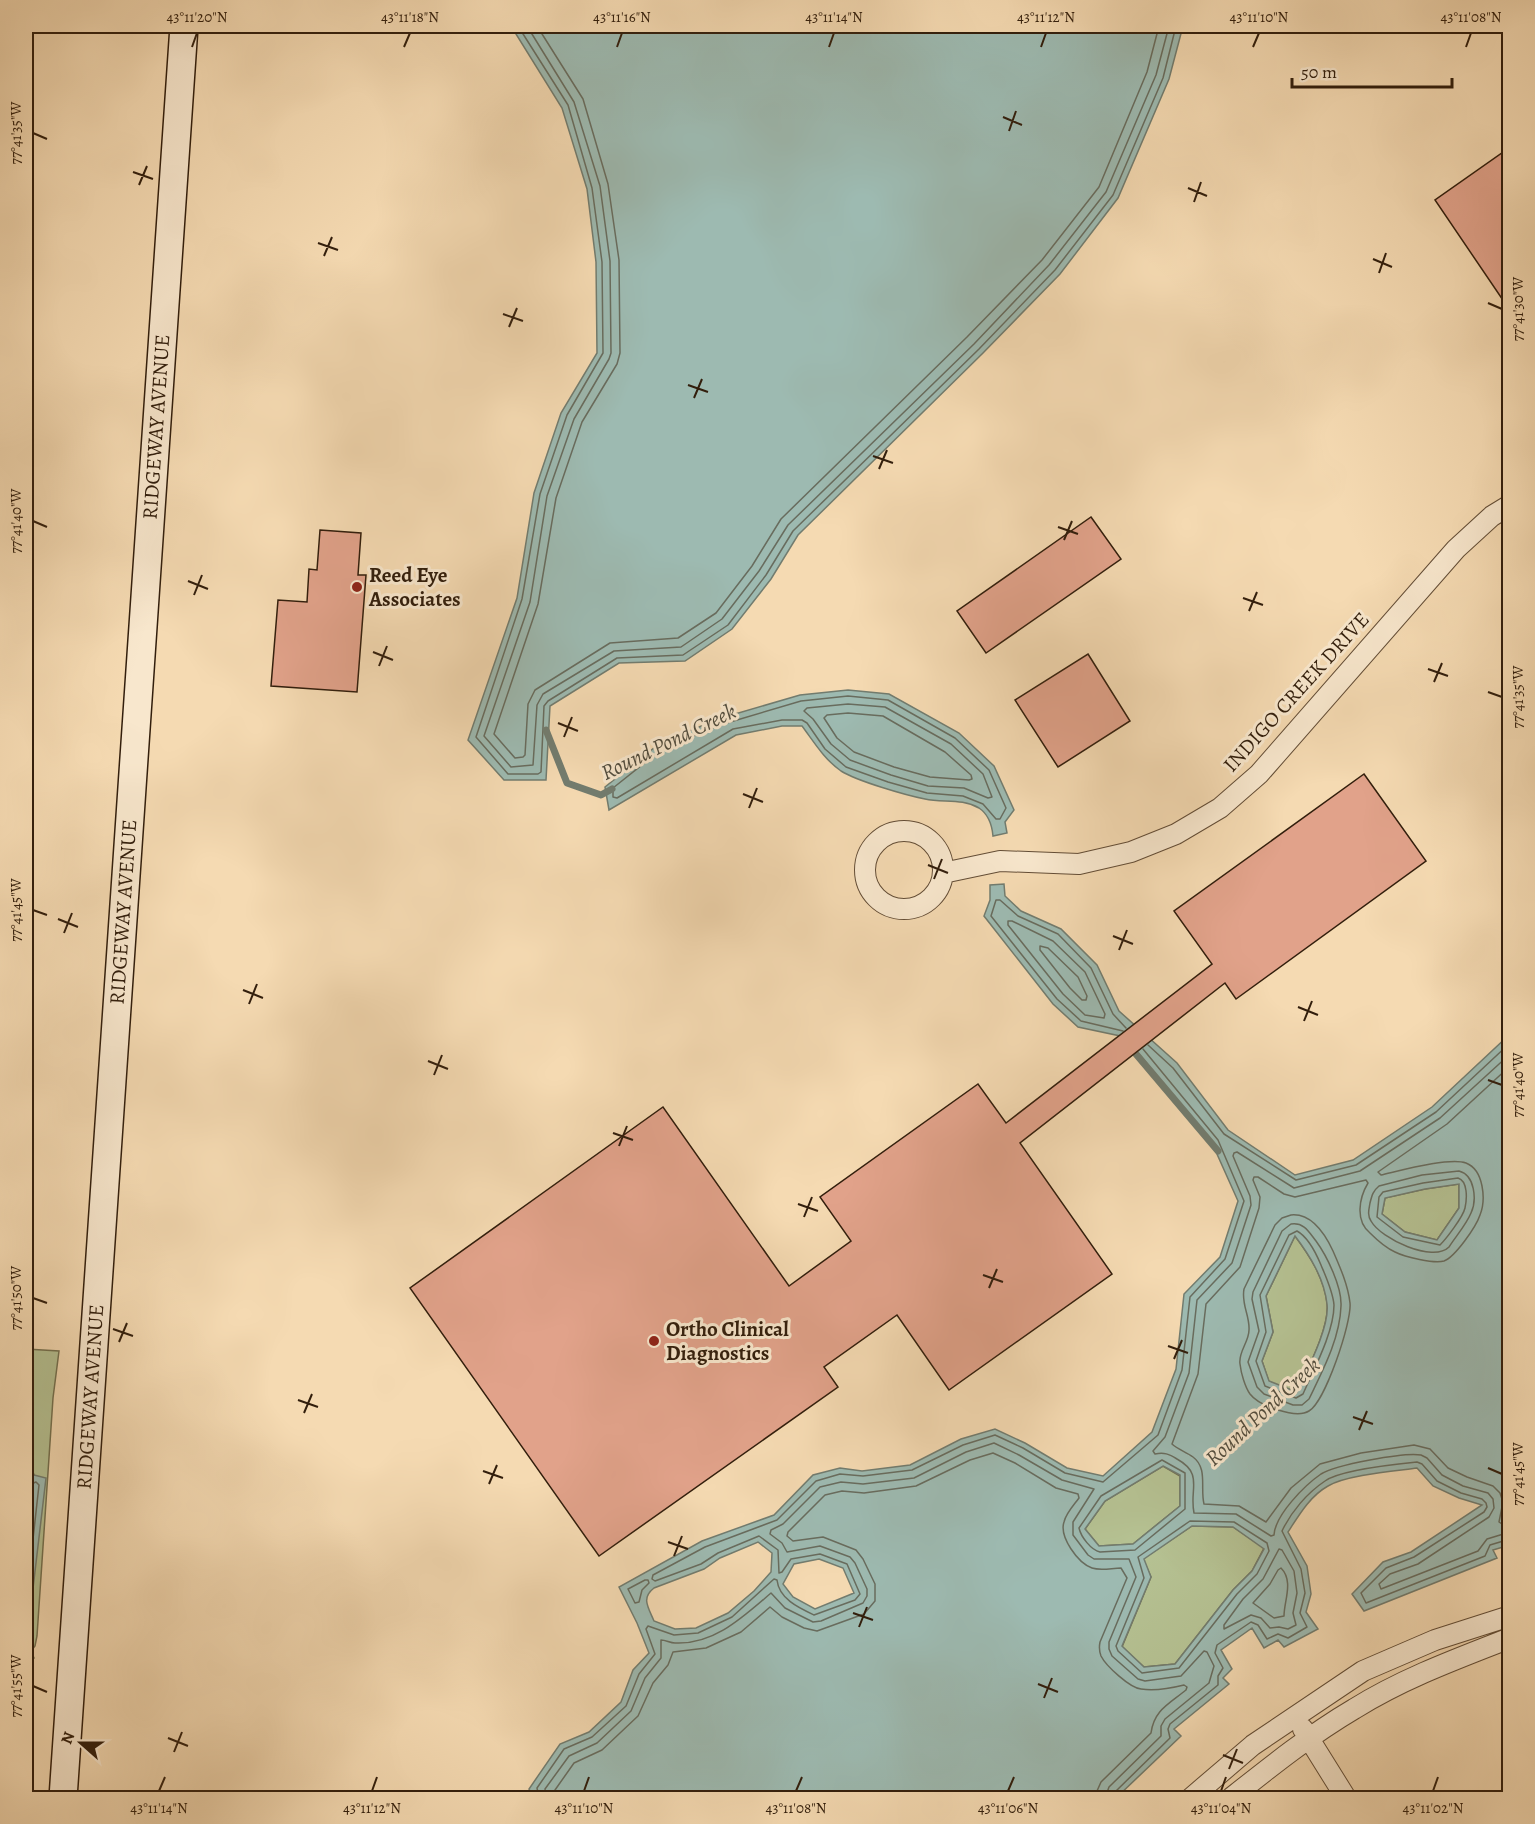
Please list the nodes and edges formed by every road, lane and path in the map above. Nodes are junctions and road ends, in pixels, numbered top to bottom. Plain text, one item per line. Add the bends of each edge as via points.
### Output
1 (183, 26) edge
2 (1509, 505) edge
3 (944, 873) junction
4 (1509, 1616) edge
5 (1509, 1638) edge
6 (1295, 1716) junction
7 (1309, 1739) junction
8 (63, 1798) edge
9 (1191, 1798) edge
10 (1231, 1798) edge
11 (1346, 1798) edge

1 - 8 main road, RIDGEWAY AVENUE
2 - 3 street, INDIGO CREEK DRIVE via 1456,549 1259,774 1220,808 1176,834 1131,852 1078,864 1000,861
3 - 3 street via 937,848 927,838 905,831 880,840 866,865 866,879 872,892 881,902 903,910 928,901 938,891
4 - 6 street via 1435,1640 1363,1671
5 - 7 street via 1402,1683 1353,1709
6 - 7 street
6 - 9 street via 1253,1745
7 - 10 street
7 - 11 street

